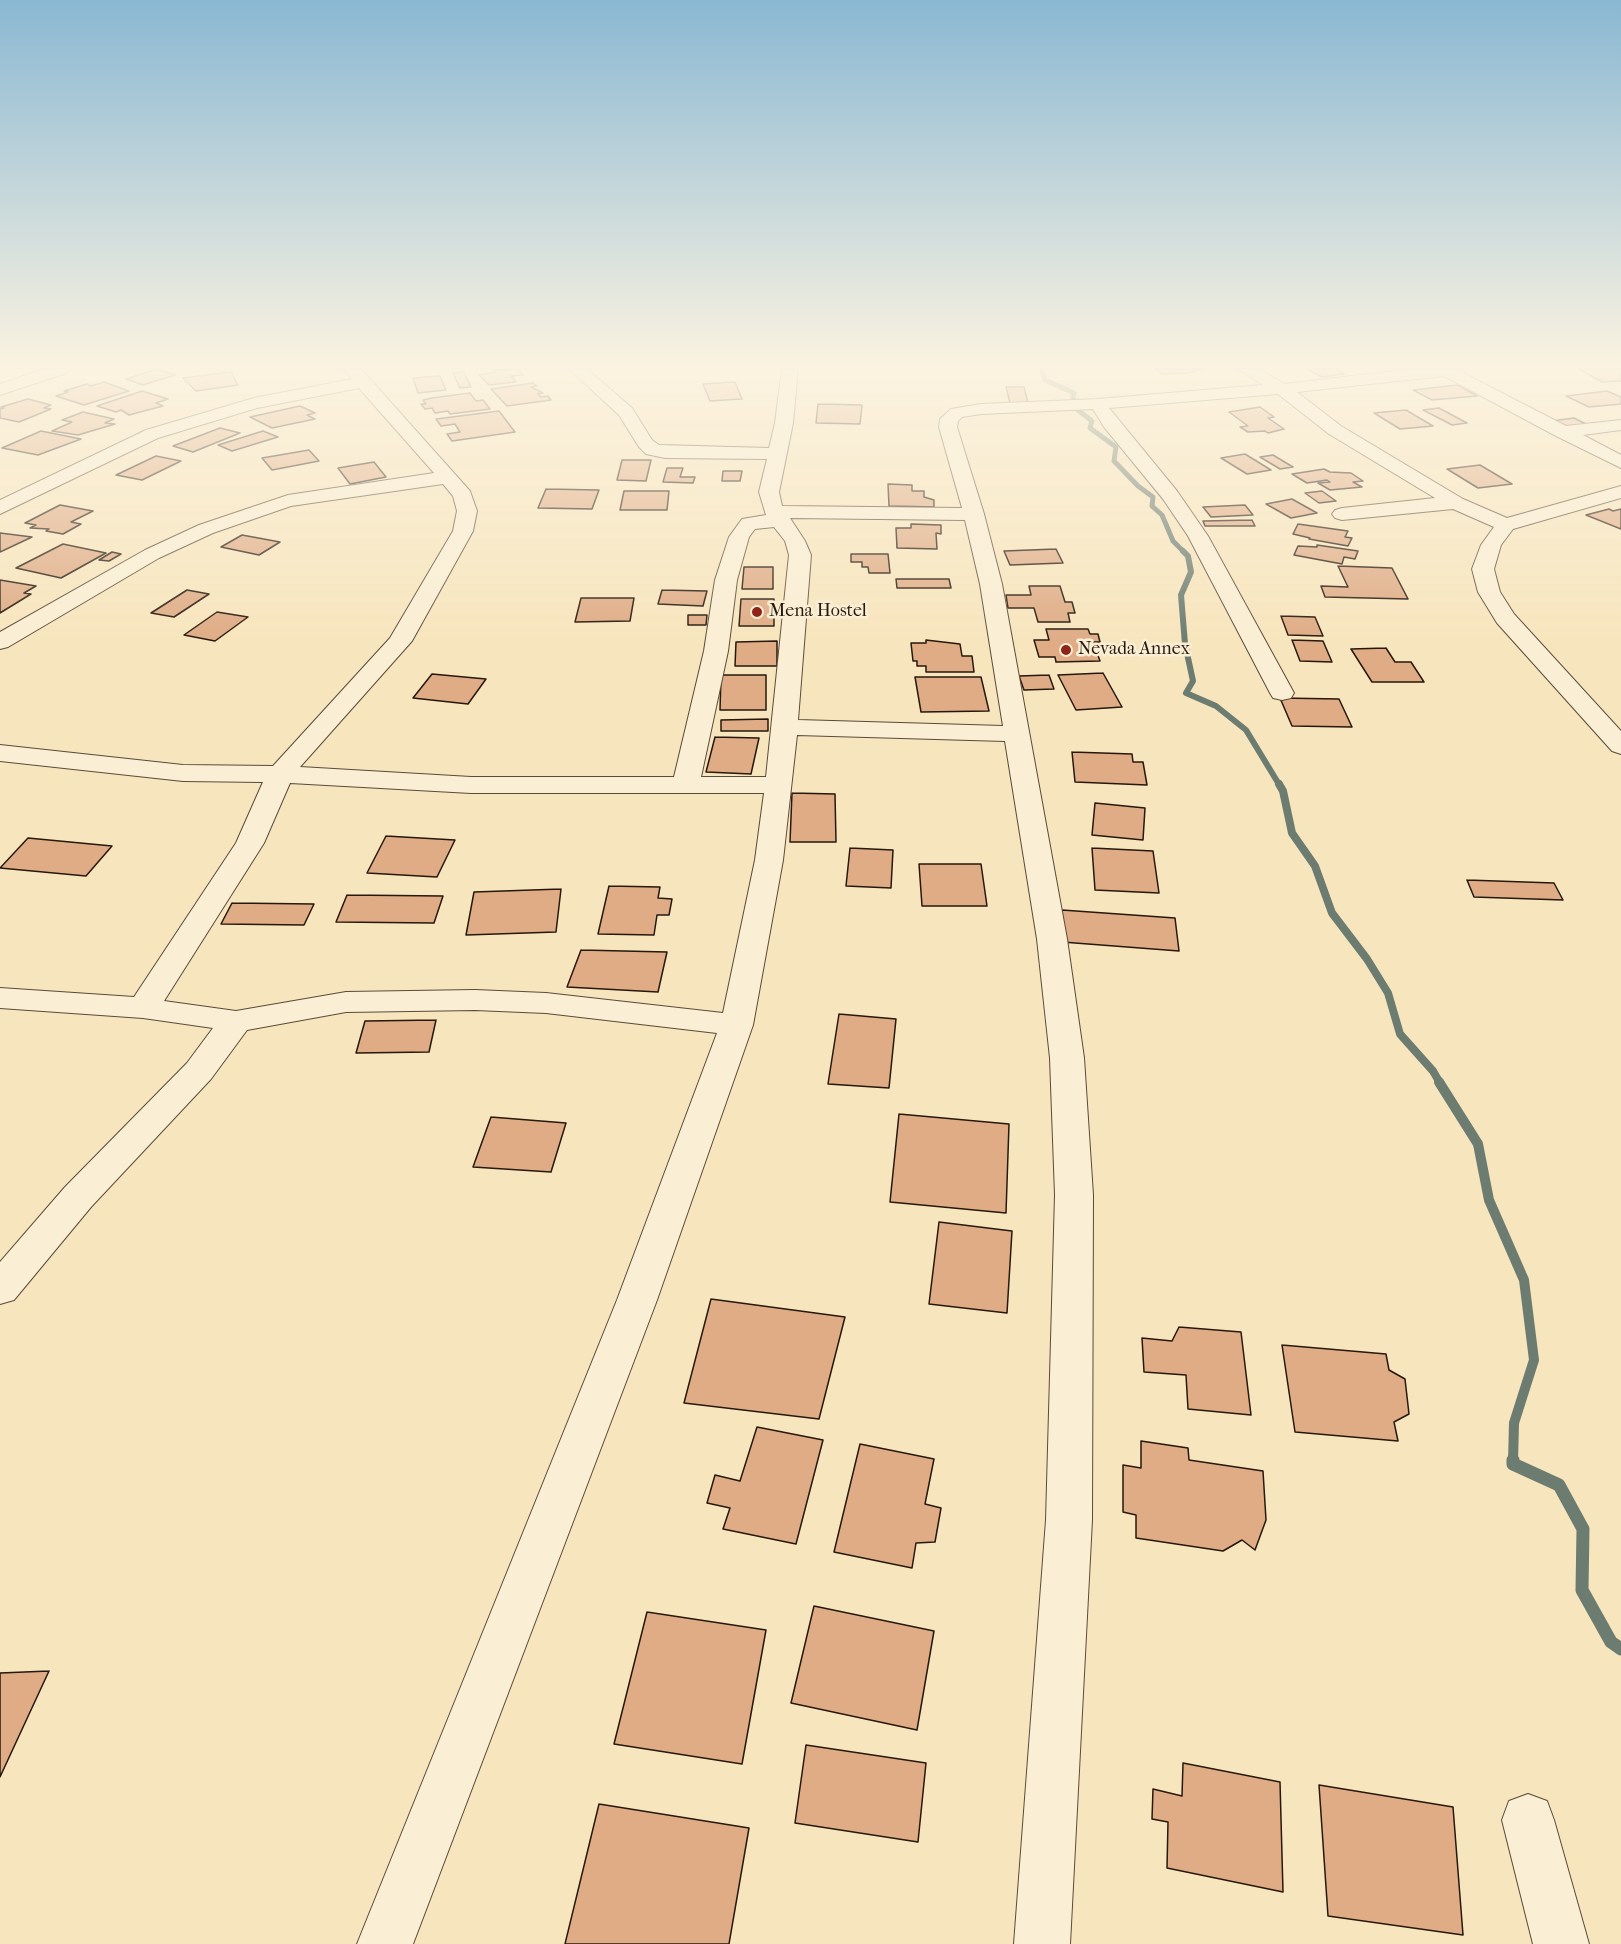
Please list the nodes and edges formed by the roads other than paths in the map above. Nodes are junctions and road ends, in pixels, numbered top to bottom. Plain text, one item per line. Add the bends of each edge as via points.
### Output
1 (99, 460) edge
2 (432, 460) edge
3 (776, 460) edge
4 (958, 460) edge
5 (1141, 460) edge
6 (1384, 460) edge
7 (448, 477) junction
8 (1621, 492) edge
9 (1456, 503) junction
10 (0, 508) edge
11 (974, 514) junction
12 (1342, 514) dead end
13 (778, 516) junction
14 (1506, 525) junction
15 (0, 642) edge
16 (1282, 693) dead end
17 (785, 727) junction
18 (1017, 734) junction
19 (1621, 746) edge
20 (0, 753) edge
21 (280, 774) junction
22 (686, 785) junction
23 (778, 785) junction
24 (0, 998) edge
25 (143, 1008) junction
26 (236, 1021) junction
27 (737, 1025) junction
28 (0, 1289) edge
29 (1528, 1820) dead end
30 (385, 1944) edge
31 (1042, 1944) edge
32 (1561, 1944) edge

1 - 10 street
2 - 7 street
3 - 13 street via 769,492
4 - 11 street
5 - 16 street via 1198,536
6 - 9 street
7 - 15 street via 288,501 206,529 152,554
7 - 21 street via 463,495 467,512 463,531 400,640
8 - 14 street
9 - 12 street
9 - 14 street
11 - 13 street
11 - 18 street via 991,585
13 - 17 street via 800,555
13 - 22 street via 749,523 739,537 726,580 716,651
14 - 19 street via 1491,545 1483,569 1489,592 1505,618
17 - 18 street
17 - 23 street
18 - 31 street via 1052,939 1065,1047 1074,1196 1069,1520
20 - 21 street via 183,773
21 - 22 street via 471,785
21 - 25 street via 250,843
22 - 23 street
23 - 27 street via 767,870
24 - 25 street
25 - 26 street
26 - 27 street via 346,1002 475,1000 546,1003
26 - 28 street via 198,1071 78,1197
27 - 30 street via 637,1300
29 - 32 street

